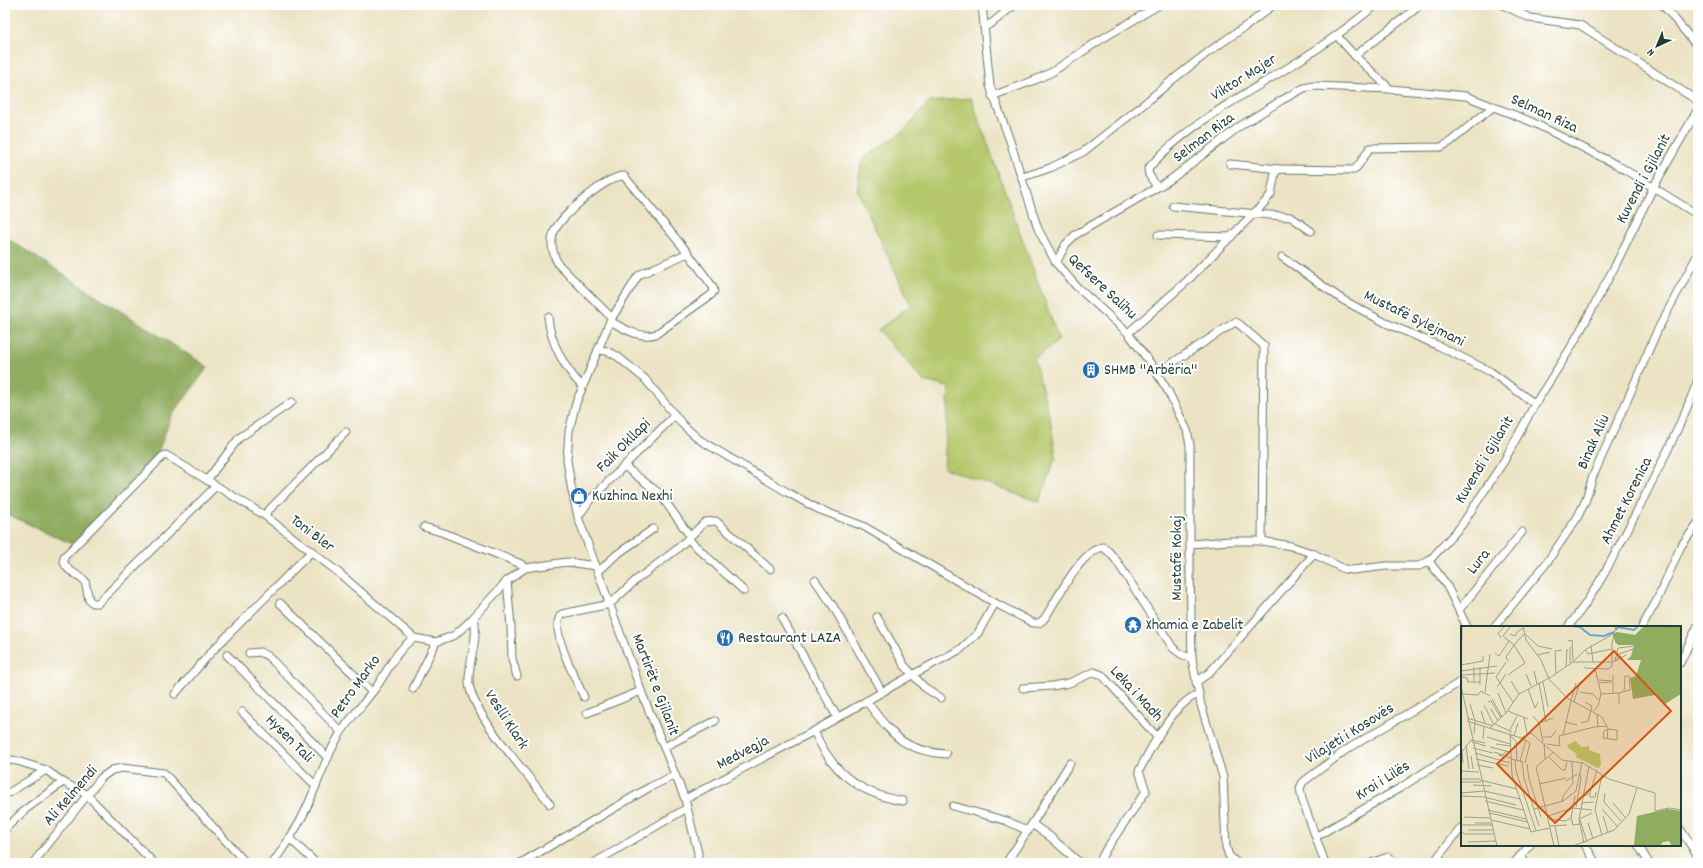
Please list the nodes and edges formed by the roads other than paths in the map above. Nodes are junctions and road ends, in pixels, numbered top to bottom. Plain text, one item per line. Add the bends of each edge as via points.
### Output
1 (982, 5) edge
2 (1014, 5) edge
3 (1159, 5) edge
4 (1272, 5) edge
5 (1376, 5) edge
6 (1420, 5) edge
7 (1503, 5) edge
8 (1663, 5) edge
9 (984, 28) junction
10 (1337, 36) junction
11 (1698, 47) edge
12 (1355, 56) junction
13 (1390, 89) junction
14 (992, 96) junction
15 (1698, 101) edge
16 (1494, 106) junction
17 (1698, 109) edge
18 (1230, 164) dead end
19 (1279, 169) junction
20 (1023, 177) junction
21 (1158, 187) junction
22 (1653, 188) junction
23 (1173, 206) dead end
24 (1253, 213) junction
25 (1698, 214) edge
26 (1311, 231) dead end
27 (1158, 235) dead end
28 (1231, 237) junction
29 (688, 252) junction
30 (1698, 254) edge
31 (1282, 257) dead end
32 (1056, 263) junction
33 (548, 317) dead end
34 (611, 320) junction
35 (1128, 334) junction
36 (598, 350) junction
37 (1157, 373) junction
38 (1698, 380) edge
39 (582, 386) junction
40 (292, 402) dead end
41 (1535, 404) junction
42 (675, 415) junction
43 (346, 432) dead end
44 (624, 466) junction
45 (206, 480) junction
46 (216, 486) junction
47 (264, 515) junction
48 (578, 517) junction
49 (1698, 523) edge
50 (424, 527) dead end
51 (653, 529) dead end
52 (1522, 532) dead end
53 (689, 537) junction
54 (1262, 541) junction
55 (1191, 544) junction
56 (312, 551) junction
57 (1314, 554) junction
58 (1429, 561) junction
59 (525, 568) junction
60 (597, 569) junction
61 (770, 569) dead end
62 (815, 580) dead end
63 (507, 581) junction
64 (744, 591) dead end
65 (280, 603) dead end
66 (995, 603) junction
67 (610, 604) junction
68 (1459, 610) junction
69 (474, 617) junction
70 (877, 617) dead end
71 (782, 618) dead end
72 (1698, 625) edge
73 (1467, 626) edge
74 (1495, 626) edge
75 (1569, 626) edge
76 (1643, 626) edge
77 (414, 638) junction
78 (436, 642) junction
79 (249, 653) dead end
80 (227, 655) dead end
81 (1192, 660) junction
82 (1681, 661) edge
83 (912, 675) junction
84 (517, 676) dead end
85 (1196, 682) junction
86 (1461, 682) edge
87 (1023, 688) dead end
88 (413, 689) dead end
89 (641, 691) junction
90 (372, 692) junction
91 (882, 692) junction
92 (175, 694) dead end
93 (1198, 694) junction
94 (584, 697) dead end
95 (941, 698) dead end
96 (866, 701) junction
97 (242, 712) dead end
98 (587, 713) dead end
99 (837, 717) junction
100 (715, 721) dead end
101 (814, 731) junction
102 (341, 732) junction
103 (1158, 738) junction
104 (664, 747) junction
105 (1461, 749) edge
106 (946, 754) dead end
107 (328, 758) junction
108 (5, 759) edge
109 (1070, 763) dead end
110 (46, 770) junction
111 (675, 775) junction
112 (63, 782) junction
113 (315, 785) junction
114 (86, 794) junction
115 (5, 795) edge
116 (685, 799) junction
117 (903, 800) dead end
118 (550, 804) dead end
119 (953, 806) dead end
120 (687, 808) junction
121 (1032, 824) junction
122 (1461, 828) edge
123 (5, 829) edge
124 (1681, 830) edge
125 (1028, 831) junction
126 (1317, 836) junction
127 (289, 838) junction
128 (1529, 846) edge
129 (1586, 846) edge
130 (1639, 846) edge
131 (1520, 856) junction
132 (1698, 856) edge
133 (33, 863) edge
134 (154, 863) edge
135 (246, 863) edge
136 (273, 863) edge
137 (316, 863) edge
138 (521, 863) edge
139 (594, 863) edge
140 (698, 863) edge
141 (1006, 863) edge
142 (1080, 863) edge
143 (1099, 863) edge
144 (1237, 863) edge
145 (1325, 863) edge
146 (1371, 863) edge
147 (1395, 863) edge
148 (1432, 863) edge
149 (1514, 863) edge
150 (1526, 863) edge
151 (1596, 863) edge
152 (1649, 863) edge

1 - 9 street, Qefsere Salihu
2 - 9 street
3 - 14 street via 1052,72
4 - 20 street via 1176,76 1082,152 1050,168
5 - 10 street, Viktor Majer
6 - 12 street
7 - 15 street via 1530,18 1580,26
8 - 11 street
9 - 14 street, Qefsere Salihu
10 - 12 street
10 - 21 street, Viktor Majer via 1217,112 1180,139 1148,169 1149,175
12 - 13 street
13 - 16 street, Selman Riza via 1466,96
13 - 21 street, Selman Riza via 1314,86 1304,88 1240,126
14 - 20 street, Qefsere Salihu
16 - 19 street via 1441,147 1370,148 1354,170
16 - 22 street, Selman Riza via 1611,162
17 - 22 street, Kuvendi i Gjilanit
18 - 19 street
19 - 24 street, Qefsere Salihu via 1275,173 1272,194
20 - 32 street, Qefsere Salihu via 1038,229
21 - 32 street, Selman Riza via 1075,235 1066,244
22 - 25 street, Selman Riza
22 - 41 street, Kuvendi i Gjilanit via 1588,317
23 - 24 street
24 - 26 street via 1291,217
24 - 28 street, Qefsere Salihu
27 - 28 street
28 - 35 street, Qefsere Salihu
29 - 34 street, Martirët e Gjilanit via 638,276
29 - 34 street via 713,288 712,295 656,334 648,336 639,336
29 - 34 street via 624,176 598,187 561,221 554,232 552,246 558,264
30 - 74 street, Binak Aliu via 1657,331 1593,476 1585,502 1545,565
31 - 41 street, Mustafë Sylejmani via 1343,300 1491,372
32 - 35 street, Qefsere Salihu
33 - 39 street via 551,333 563,362 572,377
34 - 36 street, Martirët e Gjilanit
35 - 37 street, Mustafë Kokaj
36 - 39 street, Martirët e Gjilanit
36 - 42 street via 607,351 645,379
37 - 54 street via 1231,323 1235,322 1264,346
37 - 55 street, Mustafë Kokaj via 1180,414 1190,445
38 - 75 street, Ahmet Korenica via 1668,451 1607,571
39 - 48 street, Martirët e Gjilanit via 569,432 567,460
40 - 45 street via 239,438
41 - 58 street, Kuvendi i Gjilanit via 1504,461 1478,501 1461,526
42 - 44 street, Faik Okllapi
42 - 66 street via 700,440 787,492 818,509 863,526
43 - 47 street, Toni Bler
44 - 48 street, Faik Okllapi via 590,500
44 - 53 street via 659,493
45 - 46 street
45 - 46 street via 166,455 160,458 64,557 65,566 86,584 89,600 98,603
46 - 47 street
47 - 56 street, Toni Bler
48 - 60 street, Martirët e Gjilanit
49 - 76 street via 1681,546
50 - 59 street via 521,564
51 - 60 street
52 - 68 street, Lura
53 - 61 street via 705,522 716,522
53 - 64 street
53 - 67 street
54 - 55 street
54 - 57 street via 1291,546
55 - 81 street, Mustafë Kokaj
56 - 77 street, Toni Bler
56 - 92 street via 213,650
57 - 58 street via 1344,569 1353,570 1419,566
57 - 85 street via 1209,673
58 - 68 street via 1446,584
59 - 60 street via 568,562
59 - 63 street
60 - 67 street, Martirët e Gjilanit
62 - 91 street via 833,606
63 - 69 street
63 - 84 street via 512,659
65 - 90 street
66 - 81 street via 1033,623 1039,623 1084,558 1103,547 1116,560 1173,648
66 - 83 street, Medvegja via 978,633 961,649
67 - 89 street, Martirët e Gjilanit
67 - 94 street via 558,616 558,632
68 - 73 street
69 - 78 street via 455,635
69 - 118 street, Veslli Klark via 476,624 470,667 473,698 497,736
70 - 83 street
71 - 99 street
72 - 82 street
77 - 78 street
77 - 90 street, Petro Marko via 392,662
78 - 88 street
79 - 102 street via 260,652 268,656
80 - 107 street
81 - 85 street, Mustafë Kokaj
83 - 91 street, Medvegja
83 - 95 street
85 - 93 street, Mustafë Kokaj
86 - 126 street, Vilajeti i Kosovës via 1346,750 1303,782 1300,788 1302,799
87 - 103 street, Leka i Madh via 1069,683 1094,672 1102,675
89 - 98 street
89 - 104 street, Martirët e Gjilanit
90 - 102 street, Petro Marko
91 - 96 street, Medvegja
93 - 103 street, Leka i Madh via 1183,703
93 - 144 street, Mustafë Kokaj via 1223,777 1226,847 1229,856
96 - 99 street, Medvegja
96 - 106 street via 892,733 907,745 927,752
97 - 113 street, Hysen Tali
99 - 101 street, Medvegja
100 - 104 street
101 - 116 street, Medvegja
101 - 117 street via 821,747 850,781 868,792 885,798
102 - 107 street, Petro Marko
103 - 143 street, Leka i Madh via 1140,771 1146,791
104 - 111 street, Martirët e Gjilanit
105 - 126 street, Kroi i Lilës via 1400,788
107 - 113 street, Petro Marko
108 - 110 street
109 - 121 street
110 - 112 street
110 - 115 street
111 - 116 street, Martirët e Gjilanit
111 - 138 street
112 - 114 street
112 - 123 street
113 - 127 street, Petro Marko via 306,809
114 - 133 street, Ali Kelmendi
114 - 134 street
114 - 135 street, Ali Kelmendi via 100,778 112,770 122,768 164,773
116 - 120 street, Martirët e Gjilanit
119 - 125 street via 1007,821
120 - 139 street
120 - 140 street, Martirët e Gjilanit
121 - 125 street
121 - 142 street
122 - 148 street
124 - 132 street
125 - 141 street
126 - 145 street
127 - 136 street, Petro Marko
127 - 137 street
128 - 131 street
129 - 151 street
130 - 152 street
131 - 149 street
131 - 150 street
146 - 147 street via 1388,857

